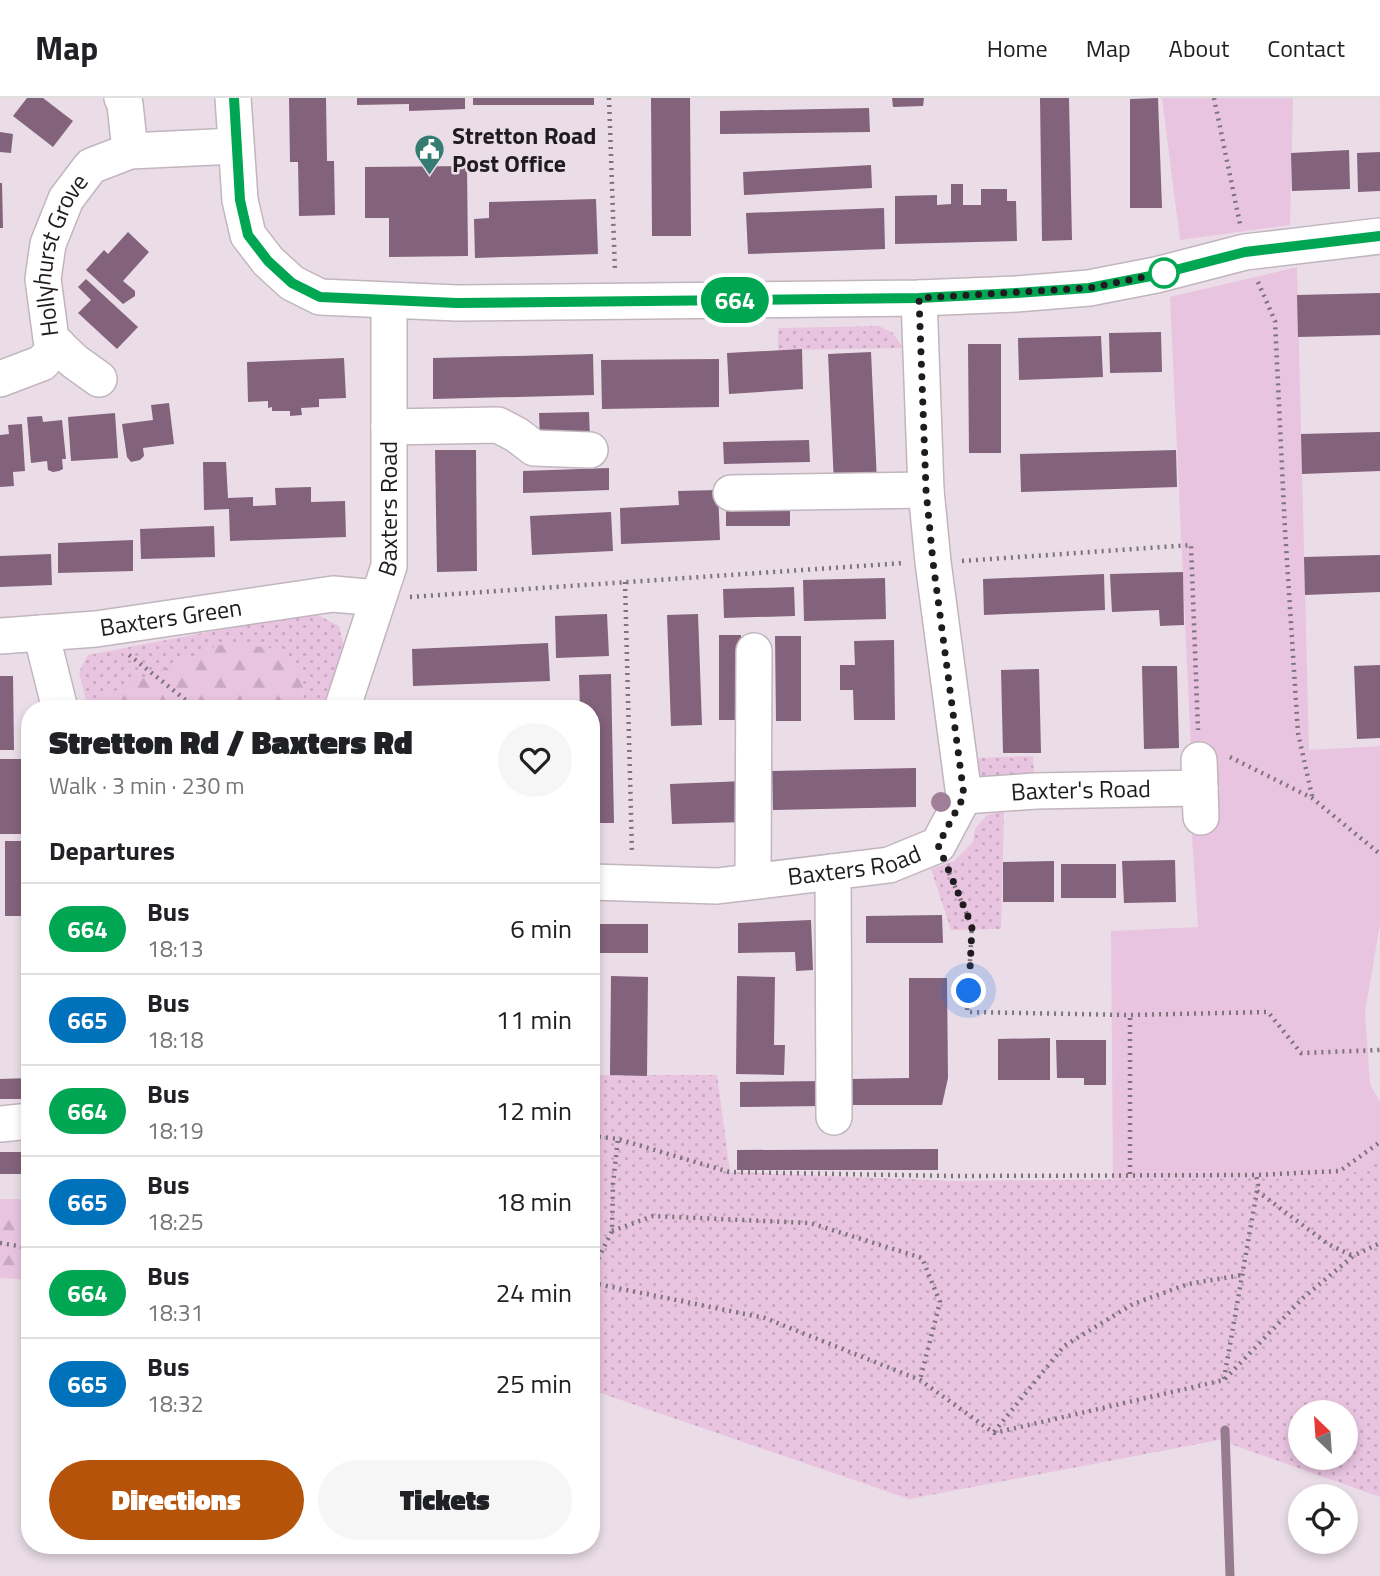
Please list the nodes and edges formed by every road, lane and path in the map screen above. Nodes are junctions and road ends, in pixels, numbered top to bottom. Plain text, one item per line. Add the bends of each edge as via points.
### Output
1 (122, 98) edge
2 (233, 98) edge
3 (609, 98) edge
4 (1214, 98) edge
5 (235, 145) junction
6 (130, 151) junction
7 (1380, 236) edge
8 (1245, 252) junction
9 (919, 298) junction
10 (616, 301) junction
11 (389, 302) junction
12 (58, 345) junction
13 (0, 379) edge
14 (99, 379) dead end
15 (389, 427) junction
16 (590, 450) dead end
17 (926, 490) junction
18 (731, 494) dead end
19 (625, 582) dead end
20 (378, 598) junction
21 (96, 629) junction
22 (41, 633) junction
23 (0, 636) edge
24 (754, 651) dead end
25 (58, 700) edge
26 (186, 700) edge
27 (345, 700) edge
28 (1200, 788) dead end
29 (964, 796) junction
30 (1312, 797) dead end
31 (938, 845) junction
32 (833, 872) junction
33 (753, 881) junction
34 (600, 882) edge
35 (633, 883) junction
36 (1130, 1015) junction
37 (1380, 1050) edge
38 (834, 1117) dead end
39 (21, 1122) edge
40 (0, 1124) edge
41 (600, 1137) edge
42 (618, 1139) junction
43 (1380, 1142) edge
44 (1130, 1174) junction
45 (1256, 1175) junction
46 (1257, 1191) junction
47 (612, 1231) junction
48 (0, 1243) edge
49 (1380, 1243) edge
50 (21, 1246) edge
51 (600, 1255) edge
52 (1353, 1256) junction
53 (1242, 1275) junction
54 (600, 1285) edge
55 (920, 1380) junction
56 (1224, 1380) junction
57 (994, 1433) junction

1 - 6 street, Hollyhurst Grove
2 - 5 street
3 - 10 path
4 - 8 path
5 - 6 street, Hollyhurst Grove
5 - 11 street via 248,235 268,261 292,283 320,297
6 - 12 street, Hollyhurst Grove via 91,166 66,199 48,244 43,279 51,339
7 - 8 street
8 - 9 street via 1089,288
8 - 30 path via 1275,321 1298,733
9 - 10 street
9 - 17 street
10 - 11 street
11 - 15 street, Baxters Road
12 - 13 street, Hollyhurst Grove via 42,363
12 - 14 street, Hollyhurst Grove
15 - 16 street via 498,425 534,448
15 - 20 street, Baxters Road via 389,566
17 - 18 street
17 - 29 street
19 - 35 path
20 - 21 street, Baxters Green via 334,594
20 - 27 street, Baxters Road
21 - 22 street, Baxters Green
21 - 26 path
22 - 23 street, Baxters Green
22 - 25 street
24 - 33 street
28 - 29 street, Baxter's Road
29 - 31 street, Baxters Road
31 - 32 street, Baxters Road via 889,865
31 - 36 path via 972,926 967,1012
32 - 33 street, Baxters Road
32 - 38 street
33 - 35 street, Baxters Road via 717,886
34 - 35 street, Baxters Road
36 - 37 path via 1268,1012 1301,1053
36 - 44 path
39 - 40 street
41 - 42 path
42 - 44 path via 729,1172
42 - 47 path
43 - 45 path via 1340,1171
44 - 45 path
45 - 46 path
46 - 52 path via 1328,1244
46 - 53 path
47 - 51 path
47 - 55 path via 653,1216 810,1223 922,1258 940,1302
48 - 50 path
49 - 52 path
52 - 56 path via 1303,1298
53 - 56 path
53 - 57 path via 1188,1284 1133,1304 1064,1346
54 - 55 path via 765,1318
55 - 57 path
56 - 57 path

